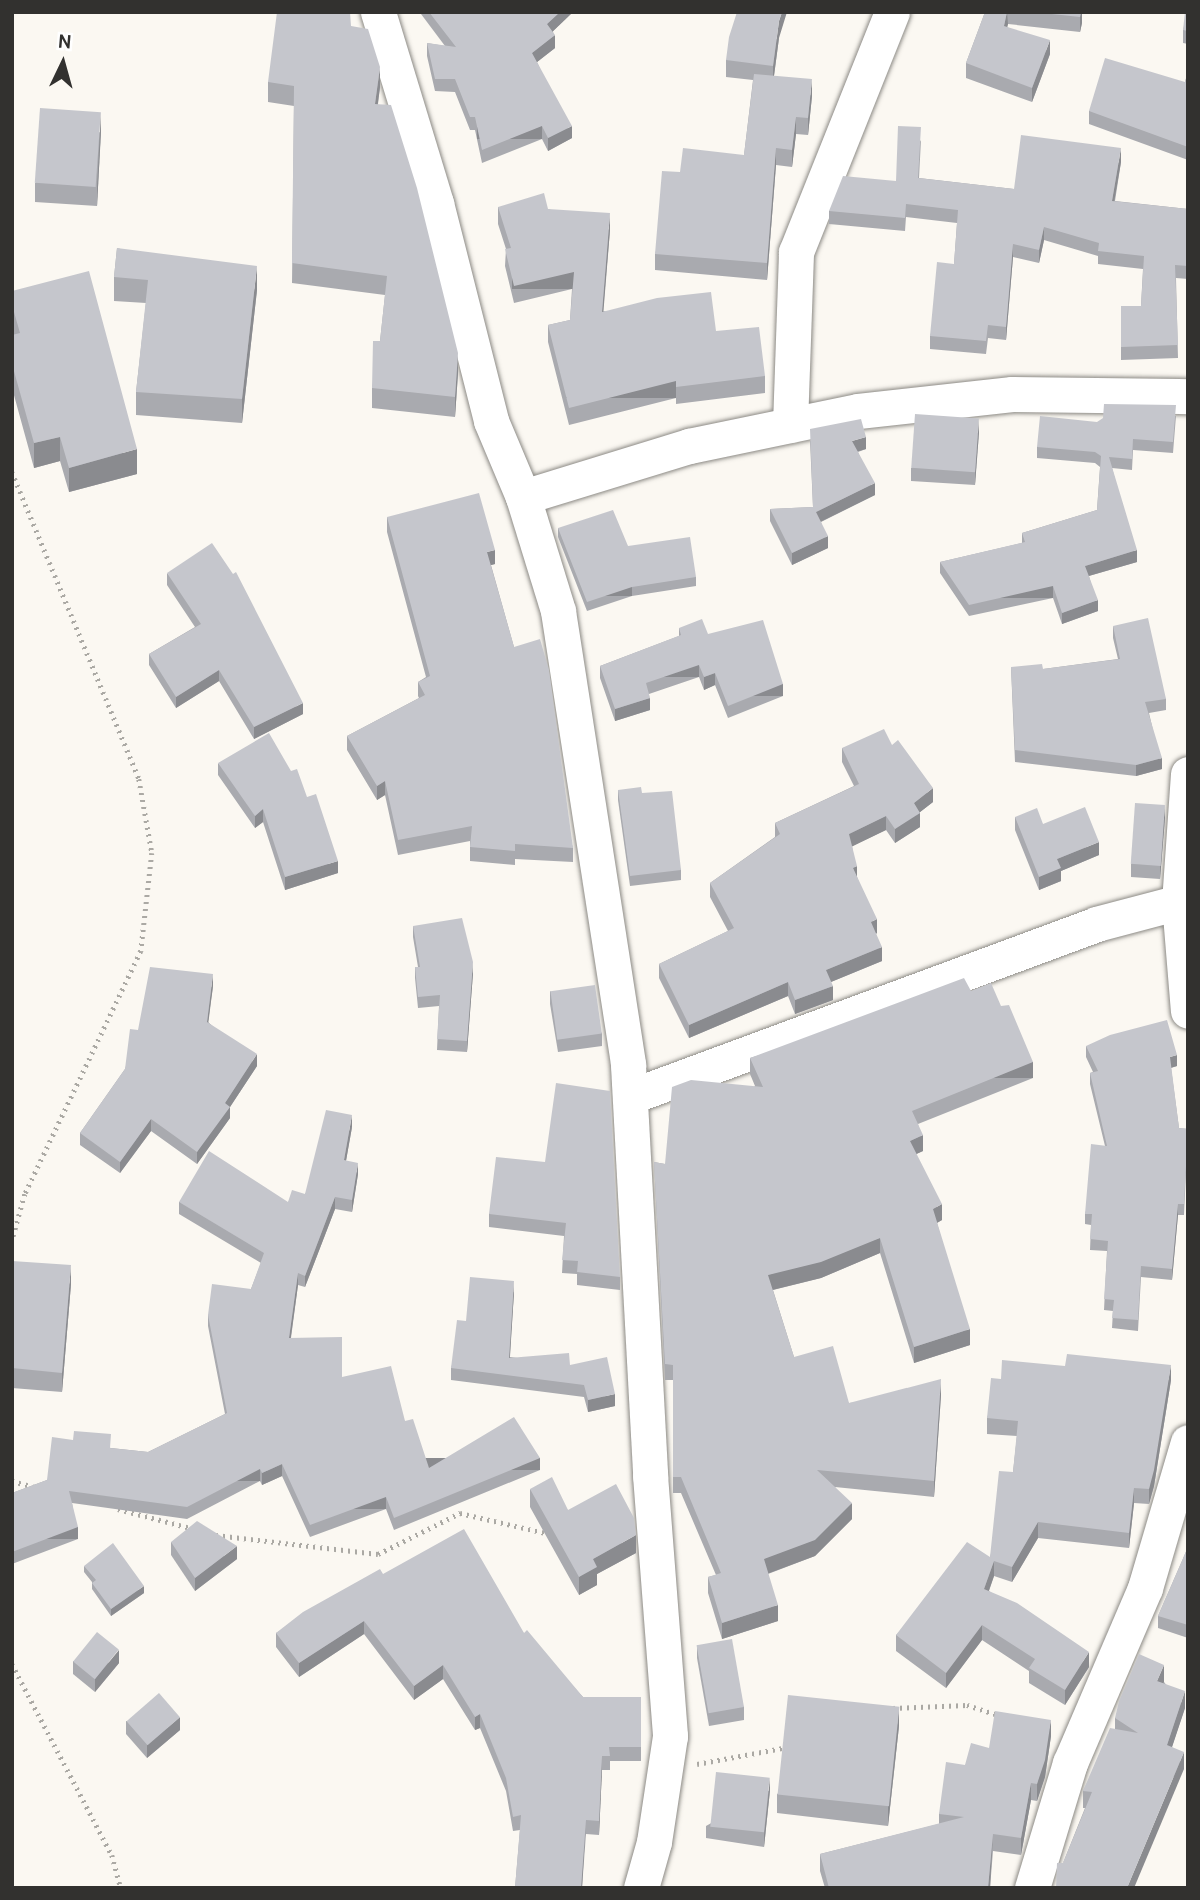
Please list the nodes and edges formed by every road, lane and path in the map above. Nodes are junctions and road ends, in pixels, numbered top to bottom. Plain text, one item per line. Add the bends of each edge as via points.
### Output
1 (378, 12) edge
2 (892, 12) edge
3 (1188, 396) edge
4 (790, 425) junction
5 (12, 472) edge
6 (523, 497) junction
7 (1188, 774) edge
8 (1179, 902) junction
9 (1188, 1011) edge
10 (632, 1096) junction
11 (12, 1241) edge
12 (1188, 1442) edge
13 (12, 1481) edge
14 (38, 1488) edge
15 (114, 1508) edge
16 (557, 1527) edge
17 (12, 1664) edge
18 (880, 1708) edge
19 (1005, 1717) edge
20 (796, 1745) edge
21 (665, 1770) junction
22 (121, 1888) edge
23 (641, 1888) edge
24 (1032, 1888) edge

1 - 6 street via 436,203 491,421
2 - 4 street via 796,252
3 - 4 street via 1012,394 858,411
4 - 6 street via 690,446
5 - 11 path via 139,779 152,853 141,951 25,1194
6 - 10 street via 558,611
7 - 8 street
8 - 9 street
8 - 10 street via 1096,924
10 - 21 street via 650,1475 670,1736
12 - 24 street via 1145,1588 1070,1763
13 - 14 path
15 - 16 path via 216,1535 378,1554 460,1513 545,1533
17 - 22 path via 112,1856
18 - 19 path via 968,1705
20 - 21 path
21 - 23 street via 654,1842

